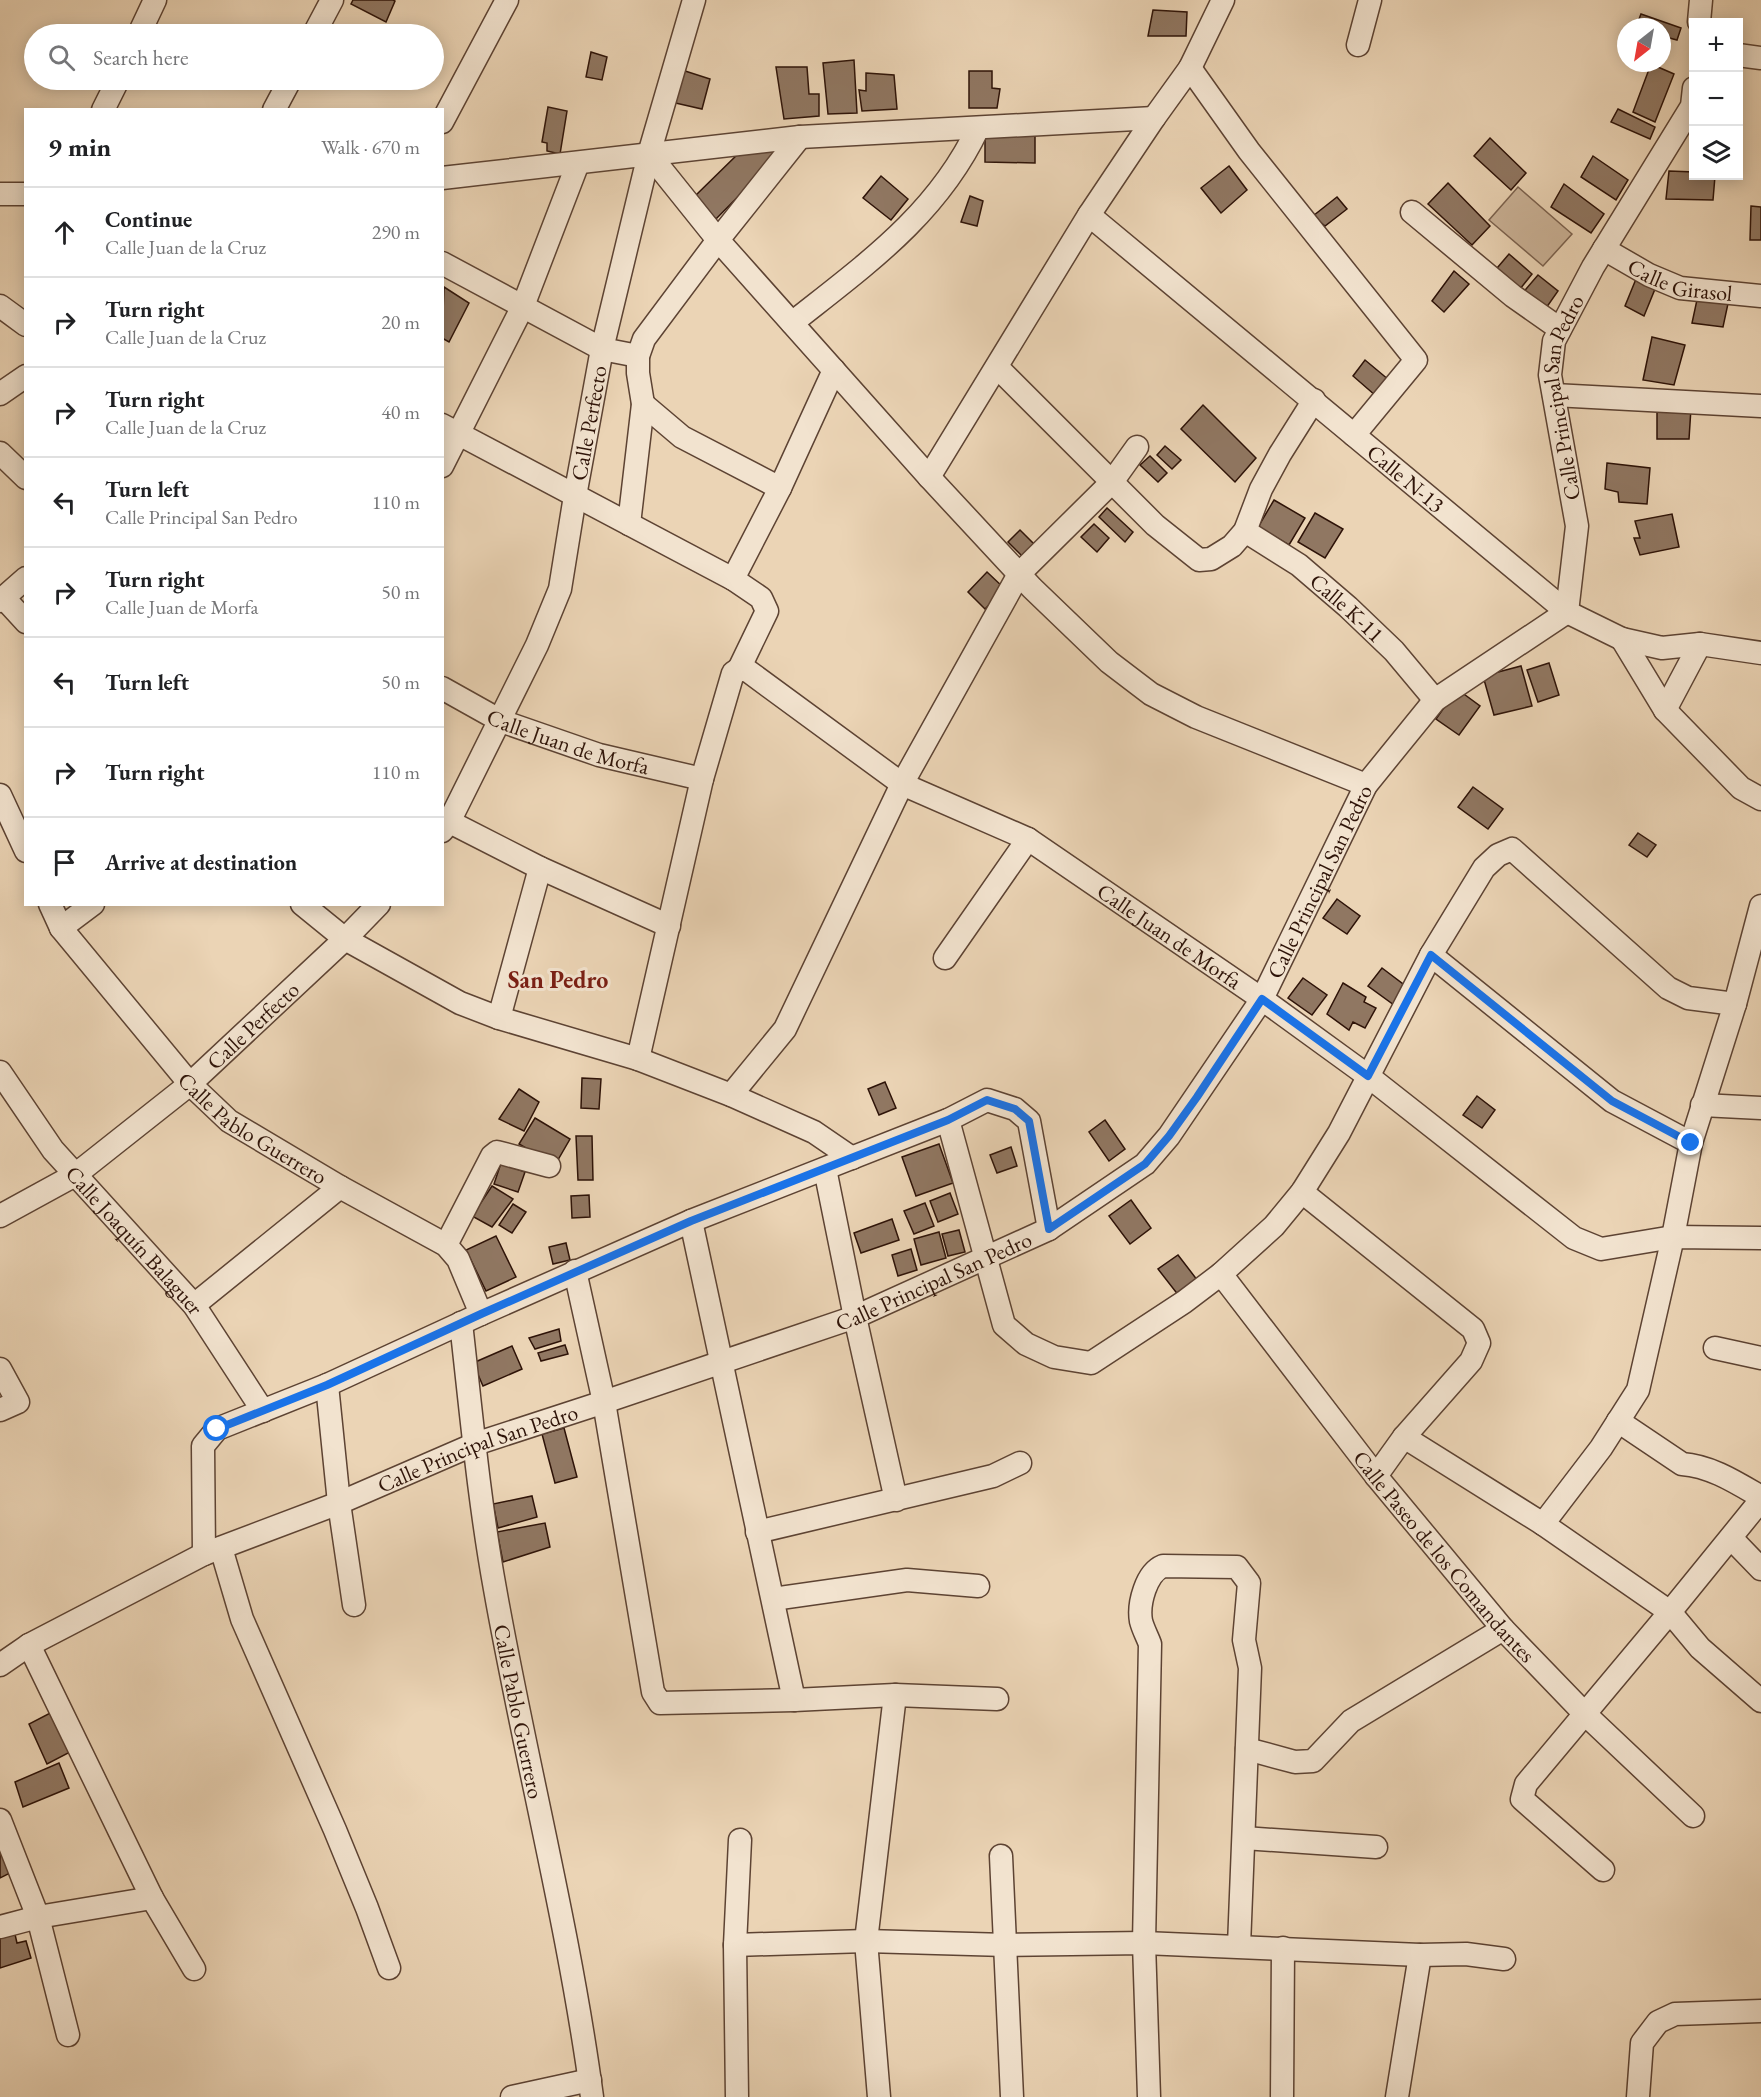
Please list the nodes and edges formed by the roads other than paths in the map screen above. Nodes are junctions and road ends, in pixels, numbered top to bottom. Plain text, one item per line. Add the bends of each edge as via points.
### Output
1 (155, 0) edge
2 (332, 0) edge
3 (694, 0) edge
4 (1223, 0) edge
5 (1370, 0) edge
6 (1701, 0) edge
7 (503, 1) edge
8 (1700, 18) edge
9 (144, 24) edge
10 (319, 24) edge
11 (1358, 45) dead end
12 (1743, 56) edge
13 (1761, 58) edge
14 (1190, 69) junction
15 (113, 90) edge
16 (285, 90) edge
17 (104, 108) edge
18 (275, 108) edge
19 (1689, 111) edge
20 (444, 118) edge
21 (1154, 118) junction
22 (978, 128) junction
23 (800, 137) junction
24 (649, 154) junction
25 (578, 163) junction
26 (444, 178) edge
27 (0, 194) edge
28 (24, 194) edge
29 (1412, 212) dead end
30 (1089, 215) junction
31 (718, 240) junction
32 (1604, 249) junction
33 (444, 264) edge
34 (1761, 296) edge
35 (0, 306) edge
36 (523, 306) junction
37 (792, 323) junction
38 (24, 324) edge
39 (1560, 329) junction
40 (602, 350) junction
41 (638, 356) junction
42 (997, 368) junction
43 (834, 370) junction
44 (24, 377) edge
45 (0, 394) edge
46 (1554, 394) junction
47 (1314, 400) junction
48 (643, 404) junction
49 (1761, 406) edge
50 (451, 430) edge
51 (1354, 435) junction
52 (1137, 447) dead end
53 (0, 453) edge
54 (444, 458) edge
55 (24, 476) edge
56 (929, 477) junction
57 (1112, 482) junction
58 (780, 488) junction
59 (574, 496) junction
60 (628, 524) junction
61 (1245, 531) junction
62 (1019, 574) junction
63 (733, 579) junction
64 (24, 580) edge
65 (2, 599) edge
66 (1567, 612) junction
67 (24, 620) edge
68 (1622, 639) junction
69 (1700, 644) junction
70 (1761, 653) edge
71 (736, 671) junction
72 (444, 689) edge
73 (1435, 700) junction
74 (1665, 710) junction
75 (501, 721) junction
76 (702, 780) junction
77 (902, 784) junction
78 (1366, 785) junction
79 (0, 795) edge
80 (1761, 799) edge
81 (445, 824) edge
82 (1028, 839) junction
83 (24, 847) edge
84 (540, 868) junction
85 (51, 906) edge
86 (90, 906) edge
87 (304, 906) edge
88 (377, 906) edge
89 (1761, 906) edge
90 (669, 926) junction
91 (61, 928) junction
92 (345, 939) junction
93 (1431, 955) junction
94 (945, 958) dead end
95 (1753, 968) edge
96 (1262, 999) junction
97 (1735, 1004) junction
98 (499, 1018) junction
99 (638, 1059) junction
100 (0, 1072) edge
101 (1368, 1076) junction
102 (190, 1084) junction
103 (731, 1095) junction
104 (1702, 1106) junction
105 (1761, 1108) edge
106 (948, 1120) junction
107 (1691, 1143) junction
108 (852, 1158) junction
109 (549, 1166) dead end
110 (825, 1169) junction
111 (75, 1175) junction
112 (340, 1187) junction
113 (1302, 1192) junction
114 (0, 1216) edge
115 (691, 1221) junction
116 (1049, 1229) junction
117 (1673, 1237) junction
118 (1761, 1238) edge
119 (446, 1245) junction
120 (986, 1259) junction
121 (575, 1271) junction
122 (1221, 1274) junction
123 (194, 1305) junction
124 (855, 1317) junction
125 (471, 1318) junction
126 (1715, 1348) dead end
127 (1761, 1358) edge
128 (721, 1361) junction
129 (0, 1369) edge
130 (327, 1385) junction
131 (604, 1402) junction
132 (0, 1410) edge
133 (263, 1411) junction
134 (1618, 1421) junction
135 (1404, 1437) junction
136 (474, 1444) junction
137 (1020, 1463) dead end
138 (1376, 1476) junction
139 (1761, 1499) edge
140 (896, 1500) junction
141 (339, 1503) junction
142 (1543, 1524) junction
143 (757, 1532) junction
144 (1731, 1538) junction
145 (213, 1551) junction
146 (1761, 1569) edge
147 (978, 1586) dead end
148 (773, 1599) junction
149 (354, 1605) dead end
150 (1670, 1612) junction
151 (1503, 1629) junction
152 (30, 1645) junction
153 (0, 1665) edge
154 (895, 1695) junction
155 (998, 1699) dead end
156 (794, 1700) junction
157 (1761, 1701) edge
158 (1585, 1714) junction
159 (1247, 1749) junction
160 (1693, 1816) dead end
161 (0, 1820) edge
162 (1244, 1838) junction
163 (740, 1840) dead end
164 (1376, 1847) dead end
165 (1001, 1856) dead end
166 (1603, 1870) dead end
167 (152, 1898) junction
168 (38, 1917) junction
169 (0, 1927) edge
170 (866, 1941) junction
171 (1144, 1944) junction
172 (735, 1945) junction
173 (1006, 1945) junction
174 (1239, 1946) junction
175 (1283, 1948) junction
176 (1420, 1954) junction
177 (1504, 1959) dead end
178 (389, 1968) dead end
179 (194, 1969) dead end
180 (1761, 2011) edge
181 (68, 2035) dead end
182 (591, 2089) edge
183 (512, 2097) edge
184 (737, 2097) edge
185 (879, 2097) edge
186 (1012, 2097) edge
187 (1149, 2097) edge
188 (1282, 2097) edge
189 (1397, 2097) edge
190 (1638, 2097) edge

1 - 9 street
2 - 10 street
3 - 24 street, Calle Perfecto
4 - 14 street
5 - 11 street
6 - 8 street
7 - 20 street
12 - 13 street
14 - 21 street
14 - 51 street via 1249,151 1416,360
15 - 17 street
16 - 18 street
19 - 32 street, Calle Principal San Pedro
21 - 22 street
21 - 30 street
22 - 23 street
22 - 37 street via 944,185 919,216 879,254
23 - 24 street
23 - 31 street
24 - 25 street
24 - 31 street
24 - 40 street, Calle Perfecto
25 - 26 street
25 - 36 street
27 - 28 street
29 - 39 street via 1513,296
30 - 42 street
30 - 47 street, Calle N-13
31 - 37 street
31 - 41 street via 644,339
32 - 34 street, Calle Girasol via 1680,288
32 - 39 street, Calle Principal San Pedro
33 - 36 street
35 - 38 street
36 - 40 street
36 - 50 street
37 - 43 street
39 - 46 street, Calle Principal San Pedro via 1554,341 1550,375
40 - 41 street
40 - 59 street, Calle Perfecto
41 - 48 street
42 - 56 street
42 - 57 street
43 - 56 street
43 - 58 street
44 - 45 street
46 - 49 street
46 - 66 street, Calle Principal San Pedro via 1577,526
47 - 51 street, Calle N-13
47 - 61 street via 1261,489
48 - 58 street via 682,437
48 - 60 street
50 - 54 street
50 - 59 street
51 - 66 street, Calle N-13
52 - 57 street
53 - 55 street
56 - 62 street
57 - 61 street via 1155,525 1199,560 1211,560
57 - 62 street
58 - 63 street
59 - 60 street
59 - 75 street, Calle Perfecto via 560,589
60 - 63 street
61 - 73 street, Calle K-11 via 1299,565 1348,607 1394,651
62 - 77 street
62 - 78 street via 1109,662 1151,694 1196,717
63 - 71 street via 761,598 767,611
64 - 65 street
65 - 67 street
66 - 68 street, Calle N-13
66 - 73 street, Calle Principal San Pedro
68 - 69 street, Calle N-13 via 1662,648
68 - 74 street
69 - 70 street, Calle N-13
69 - 74 street
71 - 76 street
71 - 77 street, Calle Juan de Morfa via 748,671
72 - 75 street, Calle Juan de Morfa
73 - 78 street, Calle Principal San Pedro
74 - 80 street via 1741,788
75 - 76 street, Calle Juan de Morfa via 599,755
75 - 81 street, Calle Perfecto
76 - 90 street
77 - 82 street, Calle Juan de Morfa
77 - 103 street via 785,1029
78 - 96 street, Calle Principal San Pedro
79 - 83 street
81 - 84 street
82 - 94 street
82 - 96 street, Calle Juan de Morfa
84 - 90 street
84 - 98 street
85 - 91 street, Calle Pablo Guerrero
86 - 91 street
87 - 92 street
88 - 92 street, Calle Perfecto
89 - 95 street
90 - 99 street
91 - 102 street, Calle Pablo Guerrero
92 - 98 street via 460,1003
92 - 102 street, Calle Perfecto
93 - 97 street via 1484,868 1512,849 1668,988 1688,998
93 - 101 street
93 - 107 street via 1612,1101
95 - 97 street
96 - 101 street, Calle Juan de Morfa
96 - 116 street, Calle Principal San Pedro via 1197,1097 1145,1164
97 - 104 street
98 - 99 street
99 - 103 street
100 - 111 street, Calle Joaquín Balaguer via 53,1150
101 - 113 street via 1340,1133
101 - 117 street, Calle Juan de Morfa via 1574,1238 1601,1249
102 - 111 street, Calle Perfecto
102 - 112 street, Calle Pablo Guerrero via 229,1121
103 - 108 street via 814,1132
104 - 105 street
104 - 107 street
106 - 108 street
106 - 116 street via 987,1100 1015,1109 1029,1121
106 - 120 street
107 - 117 street
108 - 110 street
109 - 119 street via 497,1152
110 - 115 street
110 - 124 street
111 - 114 street, Calle Perfecto
111 - 123 street, Calle Joaquín Balaguer
112 - 119 street, Calle Pablo Guerrero
112 - 123 street
113 - 122 street via 1274,1226
113 - 135 street via 1473,1329 1479,1343 1471,1362
115 - 121 street
115 - 128 street
116 - 120 street, Calle Principal San Pedro
117 - 118 street, Calle Juan de Morfa
117 - 134 street via 1638,1390
119 - 125 street, Calle Pablo Guerrero via 458,1259
120 - 122 street via 1004,1325 1026,1344 1054,1357 1091,1363
120 - 124 street, Calle Principal San Pedro
121 - 125 street
121 - 131 street
122 - 138 street, Calle Paseo de los Comandantes
123 - 133 street, Calle Joaquín Balaguer
124 - 128 street, Calle Principal San Pedro
124 - 140 street
125 - 130 street
125 - 136 street, Calle Pablo Guerrero
126 - 127 street
128 - 131 street, Calle Principal San Pedro
128 - 143 street
129 - 132 street via 18,1402
130 - 133 street
130 - 141 street
131 - 136 street, Calle Principal San Pedro
131 - 156 street via 652,1692 660,1703
133 - 145 street via 217,1429 204,1446
134 - 139 street via 1682,1464 1729,1478
134 - 142 street
135 - 138 street
135 - 142 street
136 - 141 street, Calle Principal San Pedro
136 - 182 street, Calle Pablo Guerrero via 494,1587 581,2017
137 - 140 street via 993,1476
138 - 151 street, Calle Paseo de los Comandantes
139 - 144 street
140 - 143 street
141 - 145 street, Calle Principal San Pedro
141 - 149 street
142 - 150 street
143 - 148 street
144 - 146 street
144 - 150 street
145 - 152 street, Calle Principal San Pedro
145 - 178 street via 335,1830
147 - 148 street via 907,1580
148 - 156 street
150 - 157 street via 1700,1648
150 - 158 street
151 - 158 street, Calle Paseo de los Comandantes
151 - 159 street via 1350,1721 1313,1761 1295,1762
152 - 153 street, Calle Principal San Pedro
152 - 167 street
154 - 155 street
154 - 156 street
154 - 170 street
158 - 160 street, Calle Paseo de los Comandantes
158 - 166 street via 1526,1784 1522,1799
159 - 162 street
159 - 171 street via 1250,1668 1245,1640 1249,1583 1237,1567 1162,1566 1156,1569 1144,1593 1140,1613 1150,1644
161 - 168 street
162 - 164 street
162 - 174 street
163 - 172 street
165 - 173 street
167 - 168 street
167 - 179 street
168 - 169 street
168 - 181 street
170 - 172 street
170 - 173 street
170 - 185 street
171 - 173 street
171 - 174 street
171 - 187 street
172 - 184 street
173 - 186 street
174 - 175 street
175 - 176 street
175 - 188 street
176 - 177 street
176 - 189 street
180 - 190 street via 1675,2014 1658,2022 1642,2043
182 - 183 street

